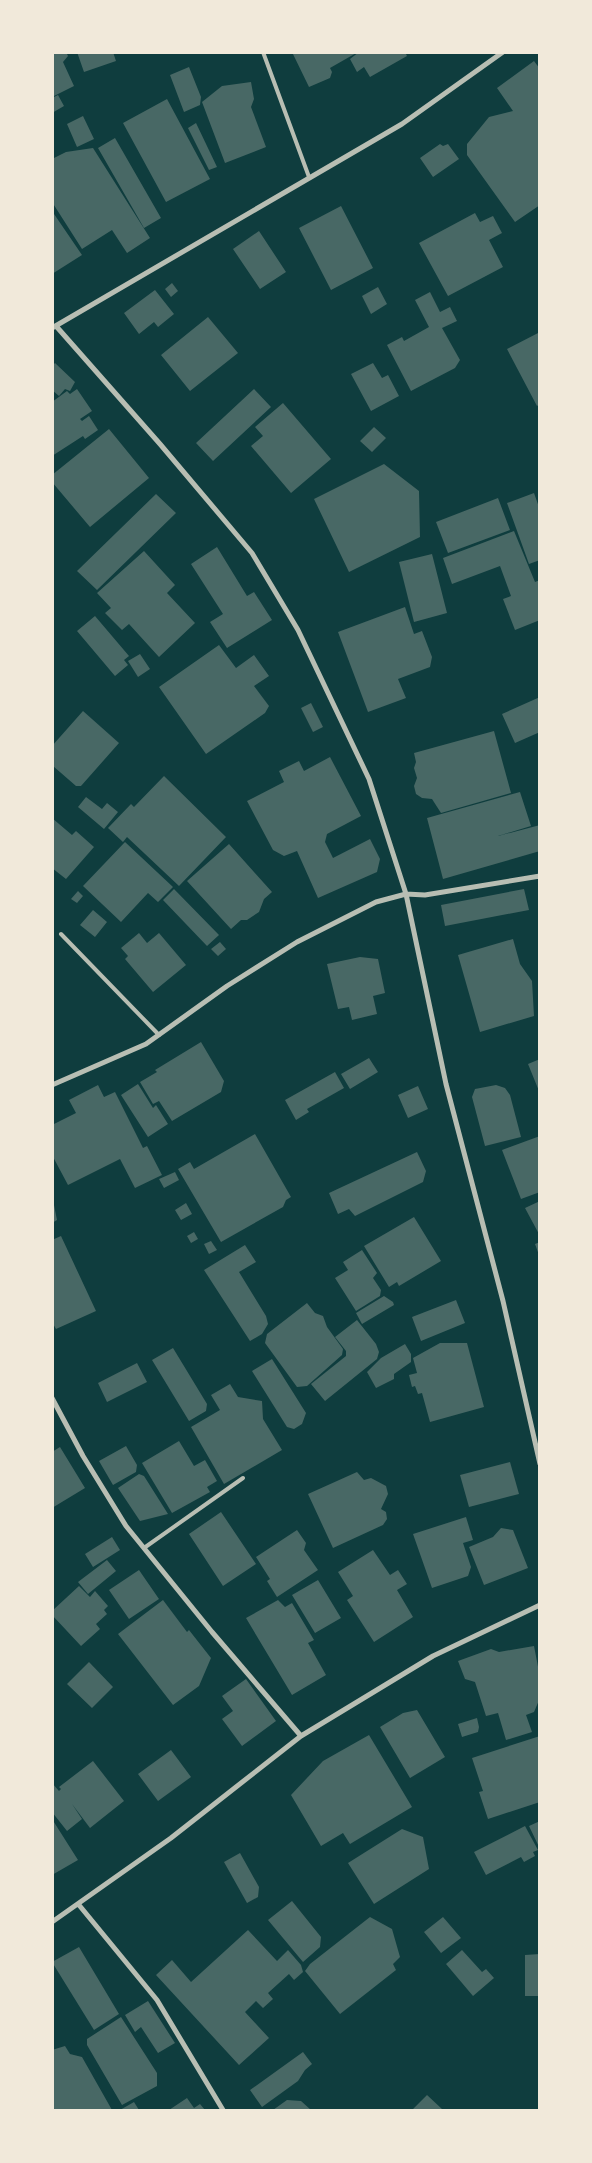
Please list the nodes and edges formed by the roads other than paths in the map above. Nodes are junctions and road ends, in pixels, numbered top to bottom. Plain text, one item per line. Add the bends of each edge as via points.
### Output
1 (263, 52) edge
2 (503, 52) edge
3 (309, 177) junction
4 (54, 327) edge
5 (540, 876) edge
6 (406, 894) junction
7 (61, 934) dead end
8 (159, 1035) junction
9 (52, 1086) edge
10 (52, 1398) edge
11 (540, 1464) edge
12 (243, 1478) dead end
13 (144, 1548) junction
14 (540, 1604) edge
15 (301, 1736) junction
16 (79, 1905) junction
17 (52, 1922) edge
18 (223, 2110) edge

1 - 3 lane
2 - 3 street via 402,124
3 - 4 street
4 - 6 street via 160,444 252,553 298,630 369,779
5 - 6 street via 425,895
6 - 8 street via 376,902 297,942 227,986
6 - 11 street via 446,1084 503,1301
7 - 8 lane
8 - 9 street via 146,1044
10 - 13 street via 121,1518
12 - 13 lane
13 - 15 street
14 - 15 street via 433,1656
15 - 16 street
16 - 17 street
16 - 18 street via 157,2000

